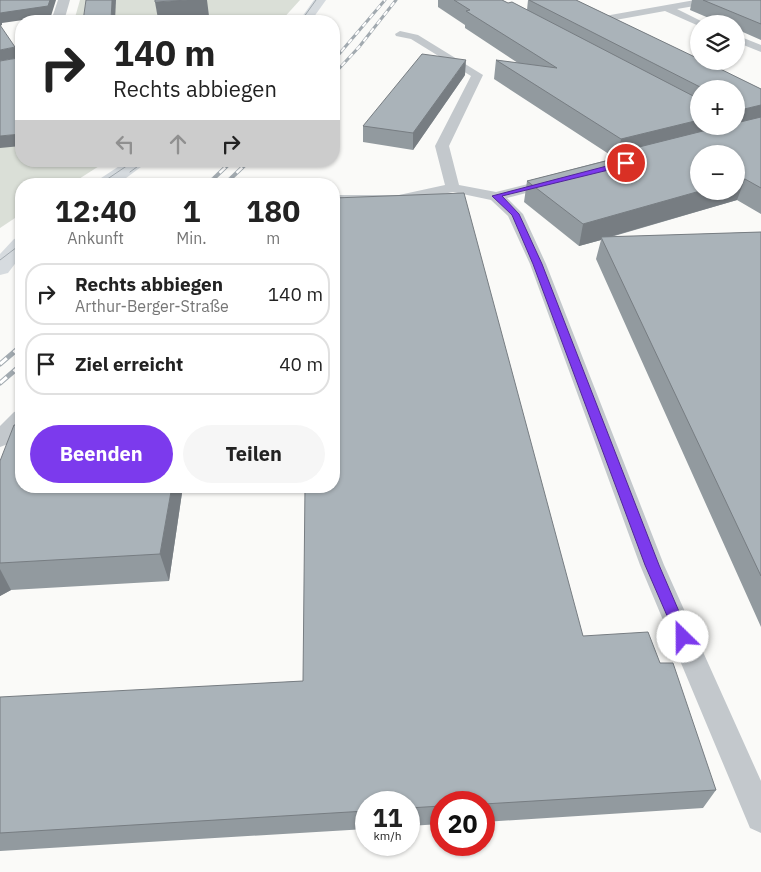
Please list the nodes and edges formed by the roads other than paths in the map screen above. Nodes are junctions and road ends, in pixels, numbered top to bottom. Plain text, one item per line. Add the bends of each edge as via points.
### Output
1 (64, 0) edge
2 (320, 0) edge
3 (647, 0) edge
4 (712, 0) edge
5 (667, 9) junction
6 (582, 12) edge
7 (60, 15) edge
8 (309, 15) edge
9 (690, 19) edge
10 (599, 20) junction
11 (624, 33) edge
12 (400, 34) dead end
13 (745, 42) edge
14 (761, 49) edge
15 (131, 167) edge
16 (573, 176) edge
17 (114, 178) edge
18 (454, 188) junction
19 (496, 196) junction
20 (340, 200) edge
21 (15, 242) edge
22 (15, 250) edge
23 (0, 252) edge
24 (0, 268) edge
25 (15, 423) edge
26 (0, 439) edge
27 (761, 816) edge

1 - 7 street
2 - 8 main road
3 - 5 lane
4 - 5 lane
5 - 9 lane
5 - 10 lane
6 - 10 street
10 - 11 street
12 - 18 lane via 414,37 477,75 442,146
13 - 14 lane
15 - 17 main road
16 - 19 lane
18 - 19 lane
18 - 20 lane via 399,199
19 - 27 lane via 515,214 538,264 652,565
21 - 23 main road
22 - 24 main road
25 - 26 lane

